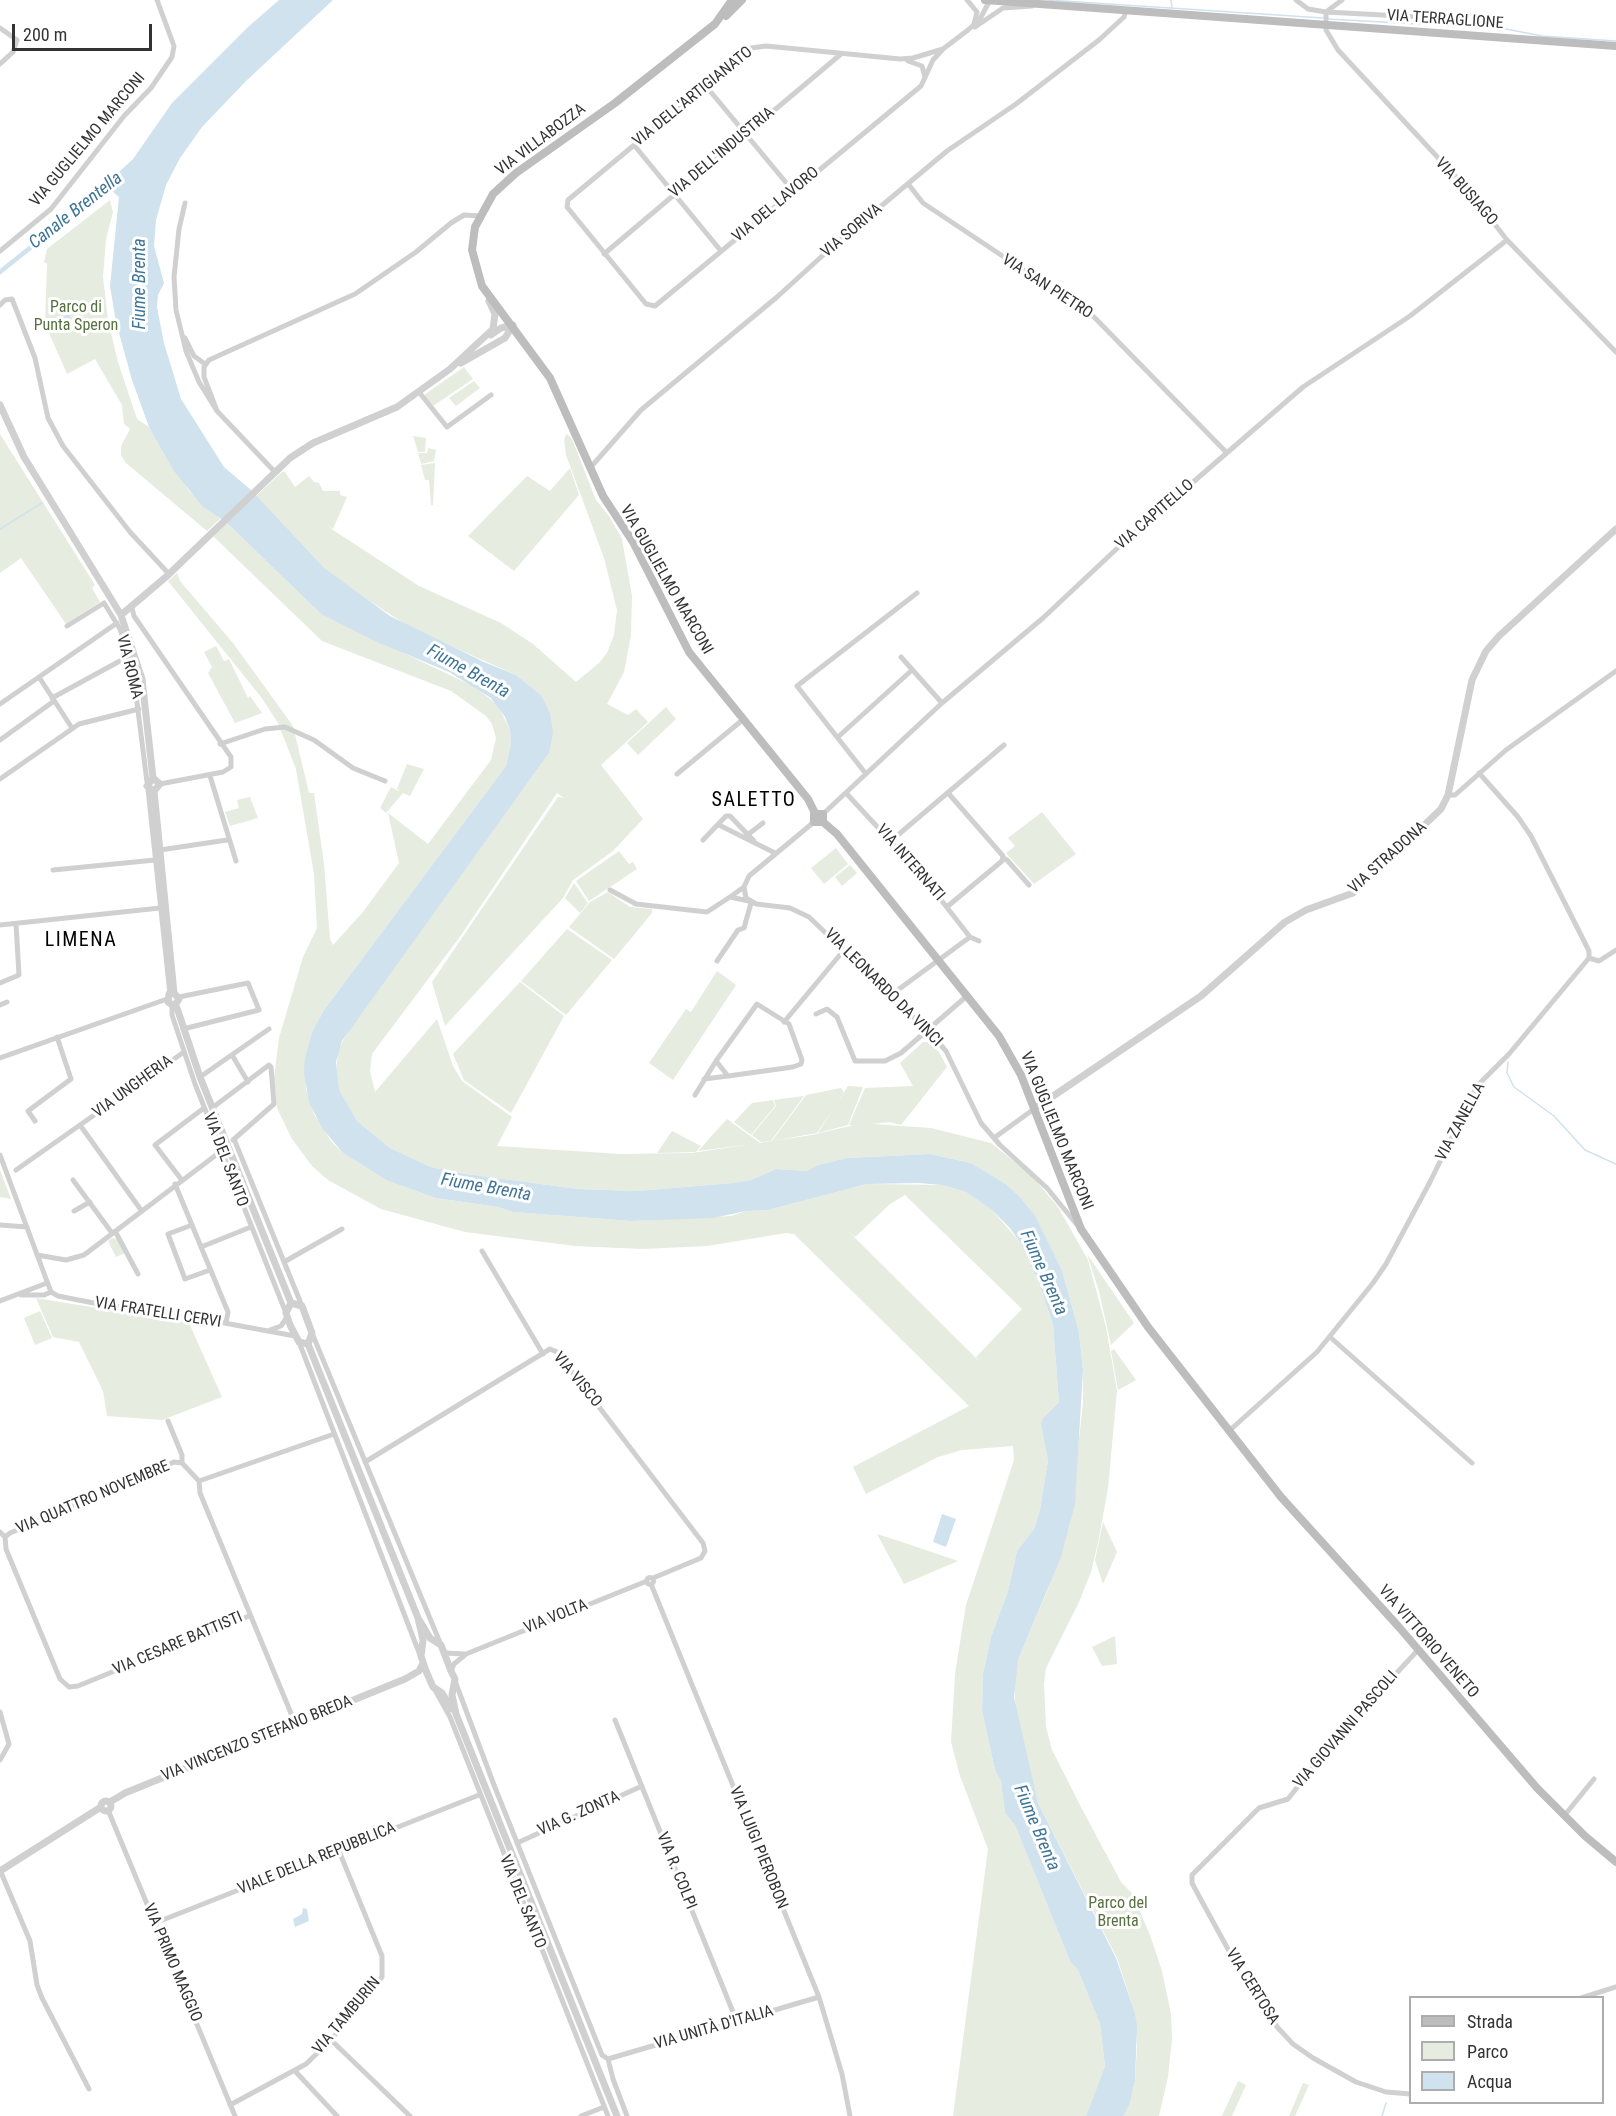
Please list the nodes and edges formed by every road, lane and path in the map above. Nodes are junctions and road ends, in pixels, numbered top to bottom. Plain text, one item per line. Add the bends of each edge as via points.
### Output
1 (157, 0) edge
2 (732, 0) edge
3 (742, 0) edge
4 (967, 0) edge
5 (985, 0) edge
6 (990, 0) edge
7 (1296, 0) edge
8 (1342, 0) edge
9 (1036, 4) junction
10 (1126, 10) junction
11 (1424, 14) dead end
12 (1326, 18) junction
13 (988, 19) junction
14 (715, 24) junction
15 (974, 25) junction
16 (0, 28) edge
17 (968, 30) junction
18 (1616, 46) edge
19 (943, 49) junction
20 (841, 54) junction
21 (900, 59) junction
22 (0, 64) edge
23 (926, 79) junction
24 (705, 85) junction
25 (745, 134) junction
26 (634, 145) junction
27 (909, 185) junction
28 (793, 191) junction
29 (674, 194) junction
30 (185, 204) dead end
31 (480, 216) junction
32 (1507, 240) junction
33 (0, 251) edge
34 (721, 251) junction
35 (604, 254) junction
36 (477, 274) junction
37 (0, 305) edge
38 (513, 325) junction
39 (180, 330) junction
40 (481, 342) junction
41 (496, 344) junction
42 (1615, 349) edge
43 (541, 363) junction
44 (205, 364) junction
45 (450, 369) junction
46 (419, 392) junction
47 (490, 395) dead end
48 (0, 405) edge
49 (217, 411) junction
50 (1226, 452) junction
51 (590, 468) junction
52 (272, 474) junction
53 (1616, 529) edge
54 (169, 574) junction
55 (917, 593) dead end
56 (132, 608) junction
57 (121, 615) junction
58 (117, 623) junction
59 (67, 626) dead end
60 (129, 656) junction
61 (901, 657) dead end
62 (912, 670) junction
63 (1616, 671) edge
64 (39, 677) junction
65 (53, 700) junction
66 (942, 703) junction
67 (0, 704) edge
68 (139, 709) junction
69 (740, 722) dead end
70 (72, 728) junction
71 (838, 737) junction
72 (0, 740) edge
73 (146, 743) junction
74 (220, 744) junction
75 (1004, 745) dead end
76 (1479, 773) junction
77 (677, 774) dead end
78 (866, 774) junction
79 (210, 776) junction
80 (0, 779) edge
81 (385, 781) dead end
82 (160, 784) joint
83 (151, 785) junction
84 (846, 793) junction
85 (949, 794) junction
86 (1448, 795) junction
87 (819, 818) junction
88 (763, 824) dead end
89 (719, 825) junction
90 (746, 836) junction
91 (227, 840) junction
92 (703, 840) dead end
93 (892, 840) junction
94 (160, 850) junction
95 (775, 853) junction
96 (1003, 858) junction
97 (155, 860) junction
98 (236, 861) dead end
99 (53, 870) dead end
100 (1029, 885) dead end
101 (744, 887) junction
102 (610, 890) dead end
103 (730, 897) junction
104 (750, 902) junction
105 (948, 906) junction
106 (160, 908) junction
107 (16, 924) junction
108 (0, 925) edge
109 (970, 937) junction
110 (979, 941) dead end
111 (844, 950) junction
112 (1616, 950) edge
113 (1589, 958) junction
114 (939, 960) junction
115 (717, 961) dead end
116 (0, 983) edge
117 (891, 995) junction
118 (968, 995) junction
119 (173, 999) junction
120 (7, 1002) dead end
121 (0, 1005) edge
122 (816, 1014) dead end
123 (784, 1022) junction
124 (183, 1028) junction
125 (269, 1029) dead end
126 (927, 1031) junction
127 (57, 1037) junction
128 (184, 1052) junction
129 (232, 1055) junction
130 (0, 1058) edge
131 (716, 1061) junction
132 (728, 1076) junction
133 (200, 1077) junction
134 (704, 1079) junction
135 (248, 1082) junction
136 (695, 1095) dead end
137 (208, 1108) junction
138 (1034, 1108) junction
139 (34, 1121) dead end
140 (80, 1125) junction
141 (994, 1138) junction
142 (234, 1139) junction
143 (226, 1142) junction
144 (220, 1152) junction
145 (0, 1155) edge
146 (236, 1166) junction
147 (227, 1169) junction
148 (16, 1170) dead end
149 (181, 1179) junction
150 (73, 1180) dead end
151 (175, 1184) junction
152 (256, 1193) junction
153 (248, 1196) junction
154 (90, 1202) junction
155 (141, 1210) junction
156 (74, 1211) dead end
157 (26, 1224) junction
158 (0, 1225) edge
159 (192, 1225) junction
160 (251, 1227) junction
161 (342, 1229) dead end
162 (1080, 1229) junction
163 (114, 1232) junction
164 (201, 1247) junction
165 (482, 1251) dead end
166 (37, 1255) junction
167 (54, 1259) junction
168 (284, 1262) junction
169 (41, 1265) junction
170 (210, 1270) junction
171 (138, 1274) dead end
172 (47, 1283) junction
173 (51, 1292) junction
174 (10, 1296) junction
175 (0, 1301) edge
176 (291, 1303) junction
177 (302, 1306) junction
178 (287, 1315) junction
179 (226, 1323) junction
180 (267, 1330) junction
181 (312, 1333) junction
182 (1330, 1337) junction
183 (297, 1339) junction
184 (308, 1344) junction
185 (543, 1353) junction
186 (321, 1377) junction
187 (313, 1380) junction
188 (168, 1421) dead end
189 (1229, 1431) junction
190 (334, 1434) junction
191 (365, 1462) junction
192 (1472, 1462) dead end
193 (182, 1463) junction
194 (199, 1480) junction
195 (363, 1483) junction
196 (355, 1487) junction
197 (0, 1532) edge
198 (5, 1538) junction
199 (7, 1551) junction
200 (0, 1555) edge
201 (701, 1558) joint
202 (650, 1581) junction
203 (249, 1616) junction
204 (418, 1618) junction
205 (433, 1641) junction
206 (441, 1645) junction
207 (422, 1646) junction
208 (1418, 1650) junction
209 (444, 1653) junction
210 (466, 1654) junction
211 (422, 1660) junction
212 (451, 1671) junction
213 (405, 1679) junction
214 (455, 1679) junction
215 (430, 1681) junction
216 (452, 1690) junction
217 (439, 1691) junction
218 (0, 1712) edge
219 (456, 1714) junction
220 (615, 1720) dead end
221 (295, 1723) junction
222 (0, 1760) edge
223 (490, 1773) junction
224 (482, 1777) junction
225 (1594, 1779) dead end
226 (642, 1786) junction
227 (479, 1795) junction
228 (106, 1806) junction
229 (1564, 1816) junction
230 (517, 1843) junction
231 (339, 1851) junction
232 (1616, 1862) edge
233 (0, 1871) edge
234 (1192, 1875) joint
235 (547, 1916) junction
236 (539, 1919) junction
237 (155, 1923) junction
238 (1616, 1987) edge
239 (1587, 1996) edge
240 (819, 1997) junction
241 (737, 2022) junction
242 (331, 2040) junction
243 (608, 2059) junction
244 (295, 2071) junction
245 (89, 2089) dead end
246 (1409, 2094) edge
247 (230, 2105) junction
248 (604, 2107) junction
249 (235, 2116) edge
250 (337, 2116) edge
251 (410, 2116) edge
252 (581, 2116) edge
253 (608, 2116) edge
254 (617, 2116) edge
255 (627, 2116) edge
256 (850, 2116) edge

1 - 33 street, VIA GUGLIELMO MARCONI via 174,46 172,57 51,209
2 - 14 main road, VIA VILLABOZZA
3 - 14 main road
4 - 15 street via 977,12
5 - 6 main road, VIA TERRAGLIONE
6 - 9 main road, VIA TERRAGLIONE
6 - 13 street via 993,8
6 - 15 street
7 - 12 street
8 - 12 street
9 - 10 main road, VIA TERRAGLIONE
9 - 13 street via 1003,8
10 - 12 main road, VIA TERRAGLIONE
10 - 27 street, VIA SORIVA via 1124,17 1099,40 947,151
11 - 12 street
12 - 18 main road, VIA TERRAGLIONE
12 - 32 street, VIA BUSIAGO via 1329,37 1338,50 1468,190
13 - 17 street
14 - 31 main road, VIA VILLABOZZA via 615,103 516,173 493,194
15 - 17 street
16 - 22 street via 17,40 13,52
17 - 19 street, VIA DELL'ARTIGIANATO
19 - 21 street, VIA DELL'ARTIGIANATO
19 - 23 street, VIA DEL LAVORO via 933,60
20 - 21 street, VIA DELL'ARTIGIANATO
20 - 24 street, VIA DELL'ARTIGIANATO via 757,46 745,51
20 - 25 street, VIA DELL'INDUSTRIA
21 - 23 street via 922,66
23 - 28 street, VIA DEL LAVORO
24 - 25 street
24 - 26 street, VIA DELL'ARTIGIANATO
25 - 28 street
25 - 29 street, VIA DELL'INDUSTRIA
26 - 29 street
26 - 35 street, VIA DELL'ARTIGIANATO via 566,203
27 - 50 street, VIA SAN PIETRO via 923,202 1094,316
27 - 51 street, VIA SORIVA via 641,410
28 - 34 street, VIA DEL LAVORO
29 - 34 street
29 - 35 street, VIA DELL'INDUSTRIA
30 - 39 street via 174,277
31 - 36 main road, VIA VILLABOZZA via 472,250
31 - 44 street via 464,215 451,223 355,294
32 - 42 street, VIA BUSIAGO
32 - 50 street, VIA CAPITELLO via 1410,316 1302,387
34 - 35 street, VIA DEL LAVORO via 663,300 650,306
36 - 38 main road, VIA VILLABOZZA via 488,295
36 - 40 street via 479,285 493,306 496,322
37 - 54 street via 12,299 32,349 48,418 56,434 130,532
38 - 40 street
38 - 41 street via 510,333
38 - 43 main road, VIA VILLABOZZA
39 - 44 street via 195,356
39 - 49 street via 192,367
40 - 45 street
41 - 43 street via 517,339
41 - 45 street
43 - 51 main road, VIA VILLABOZZA
44 - 49 street via 204,377
45 - 46 street
46 - 47 street via 447,427
46 - 52 street via 381,416 313,443
48 - 57 street via 24,457
49 - 52 street
50 - 66 street, VIA CAPITELLO via 1043,618
51 - 87 main road, VIA GUGLIELMO MARCONI via 606,502 644,562 689,652 808,799
52 - 54 street
53 - 86 street, VIA STRADONA via 1486,651 1469,691
54 - 56 street
55 - 71 street via 799,682 800,691
56 - 57 street
56 - 74 street
57 - 73 street via 142,679
58 - 59 street, VIA ROMA via 104,603
58 - 60 street, VIA ROMA
58 - 64 street
60 - 65 street
60 - 68 street, VIA ROMA
61 - 62 street
62 - 66 street
62 - 71 street
63 - 76 street
64 - 65 street
64 - 67 street
65 - 70 street
65 - 72 street
66 - 78 street, VIA CAPITELLO
68 - 70 street
68 - 73 street, VIA ROMA
69 - 77 street
70 - 80 street
71 - 78 street
73 - 83 street
74 - 79 street via 231,757 231,766
74 - 81 street via 265,729 285,727 314,740 353,768
75 - 85 street
76 - 86 street via 1455,795
76 - 113 street via 1531,836 1589,951
78 - 84 street, VIA CAPITELLO
79 - 82 street
79 - 91 street
82 - 83 street
83 - 94 street, VIA DEL SANTO
83 - 97 street, VIA DEL SANTO
84 - 87 street, VIA CAPITELLO
84 - 93 street, VIA INTERNATI
85 - 93 street
85 - 96 street
86 - 138 street, VIA STRADONA via 1441,809 1353,893 1285,922 1202,996
87 - 95 street
87 - 114 main road, VIA GUGLIELMO MARCONI via 837,834
88 - 90 street
89 - 90 street
89 - 90 street via 730,816
89 - 92 street
90 - 95 street
91 - 94 street
91 - 98 street
93 - 105 street, VIA INTERNATI
94 - 119 street, VIA DEL SANTO
95 - 101 street via 753,872
96 - 100 street
96 - 105 street
97 - 99 street
97 - 106 street, VIA DEL SANTO
101 - 103 street
101 - 104 street
102 - 103 street via 636,904 707,912
103 - 104 street, VIA LEONARDO DA VINCI
104 - 111 street, VIA LEONARDO DA VINCI via 790,908 806,915
104 - 115 street via 744,928 738,930
105 - 109 street, VIA INTERNATI
106 - 107 street
106 - 119 street, VIA DEL SANTO
107 - 108 street
107 - 116 street via 19,975
109 - 110 street
109 - 114 street
111 - 117 street, VIA LEONARDO DA VINCI
111 - 123 street
112 - 113 street via 1599,961
113 - 182 street, VIA ZANELLA via 1509,1054 1477,1086 1386,1264
114 - 117 street
114 - 118 main road, VIA GUGLIELMO MARCONI
117 - 126 street, VIA LEONARDO DA VINCI
118 - 126 street
118 - 138 main road, VIA GUGLIELMO MARCONI via 1011,1054
119 - 124 street, VIA DEL SANTO
119 - 124 street via 249,983 259,1010
119 - 127 street
119 - 128 street, VIA DEL SANTO via 173,1018
120 - 121 street
122 - 126 street via 827,1009 837,1017 859,1062 896,1057
123 - 131 street via 757,1004
123 - 132 street via 795,1038 801,1064
124 - 133 street, VIA DEL SANTO
125 - 129 street
126 - 141 street, VIA LEONARDO DA VINCI via 946,1051 975,1114
127 - 130 street
127 - 139 street via 71,1078 28,1111
128 - 137 street, VIA DEL SANTO
128 - 140 street, VIA UNGHERIA
129 - 133 street
129 - 135 street
131 - 132 street
131 - 134 street
132 - 134 street
133 - 137 street, VIA DEL SANTO
134 - 136 street
135 - 137 street
135 - 142 street via 269,1065 274,1104
137 - 143 street, VIA DEL SANTO
137 - 144 street, VIA DEL SANTO
137 - 149 street via 155,1145
138 - 141 street, VIA STRADONA
138 - 162 main road, VIA GUGLIELMO MARCONI
140 - 148 street
140 - 155 street, VIA UNGHERIA
141 - 162 street, VIA LEONARDO DA VINCI via 1047,1188
142 - 143 street
142 - 152 street, VIA DEL SANTO
143 - 146 street, VIA DEL SANTO
144 - 147 street, VIA DEL SANTO
144 - 149 street
145 - 157 street
146 - 147 street
146 - 153 street, VIA DEL SANTO
147 - 160 street, VIA DEL SANTO
149 - 151 street
150 - 154 street
151 - 155 street
151 - 159 street
152 - 153 street, VIA DEL SANTO
152 - 168 street, VIA DEL SANTO
153 - 176 street, VIA DEL SANTO
154 - 156 street
154 - 163 street
155 - 163 street
157 - 158 street
157 - 166 street
159 - 164 street
159 - 170 street via 168,1234 185,1279
160 - 164 street
160 - 178 street, VIA DEL SANTO
161 - 168 street
162 - 189 main road, VIA GUGLIELMO MARCONI via 1144,1322
163 - 167 street via 84,1255
163 - 171 street
164 - 170 street
165 - 185 street
166 - 167 street
166 - 169 street
167 - 169 street
168 - 177 street, VIA DEL SANTO
169 - 172 street
170 - 179 street via 228,1312
172 - 173 street
172 - 174 street
173 - 174 street
173 - 179 street, VIA FRATELLI CERVI via 104,1305
174 - 175 street
176 - 177 street
176 - 178 street
177 - 181 street, VIA DEL SANTO
178 - 180 street via 281,1326
178 - 183 street, VIA DEL SANTO
179 - 180 street, VIA FRATELLI CERVI
180 - 183 street, VIA FRATELLI CERVI
181 - 184 street
181 - 191 street, VIA DEL SANTO
182 - 189 street, VIA ZANELLA
182 - 192 street
183 - 184 street
183 - 187 street, VIA DEL SANTO
184 - 186 street
185 - 191 street, VIA VISCO
185 - 201 street, VIA VISCO via 550,1349 557,1352 590,1393 703,1543 705,1551
186 - 187 street
186 - 195 street
187 - 190 street, VIA DEL SANTO
188 - 193 street
189 - 208 main road, VIA VITTORIO VENETO via 1281,1497
190 - 194 street
190 - 196 street, VIA DEL SANTO
191 - 206 street, VIA DEL SANTO
193 - 194 street
193 - 198 street, VIA QUATTRO NOVEMBRE via 167,1465
194 - 203 street, VIA CESARE BATTISTI via 200,1493
195 - 196 street
195 - 204 street
196 - 211 street, VIA DEL SANTO
197 - 198 street
198 - 199 street, VIA CESARE BATTISTI
199 - 200 street, VIA QUATTRO NOVEMBRE
199 - 203 street, VIA CESARE BATTISTI via 60,1679 69,1686 78,1686
201 - 202 street, VIA VOLTA
202 - 210 street, VIA VOLTA
202 - 240 street, VIA LUIGI PIEROBON
203 - 221 street
204 - 205 street
204 - 207 street, VIA DEL SANTO
205 - 206 street
205 - 207 street
206 - 209 street, VIA DEL SANTO
207 - 211 street, VIA DEL SANTO
208 - 229 main road, VIA VITTORIO VENETO
208 - 234 street, VIA GIOVANNI PASCOLI via 1332,1743 1288,1799 1258,1808
209 - 210 street
209 - 212 street, VIA DEL SANTO
210 - 212 street
211 - 213 street, VIA VINCENZO STEFANO BREDA via 419,1671
211 - 215 street, VIA DEL SANTO
212 - 214 street, VIA DEL SANTO
213 - 215 street, VIA VINCENZO STEFANO BREDA via 421,1676
213 - 221 street, VIA VINCENZO STEFANO BREDA
214 - 216 street
214 - 223 street, VIA DEL SANTO
215 - 217 street, VIA DEL SANTO
216 - 217 street
216 - 219 street
217 - 219 street, VIA DEL SANTO
217 - 227 street, VIA DEL SANTO
218 - 222 street via 9,1744
219 - 224 street
220 - 226 street, VIA R. COLPI
221 - 228 street, VIA VINCENZO STEFANO BREDA via 121,1794
223 - 224 street
223 - 230 street, VIA DEL SANTO
224 - 236 street
225 - 229 street
226 - 230 street, VIA G. ZONTA
226 - 241 street, VIA R. COLPI
227 - 231 street, VIALE DELLA REPUBBLICA
227 - 248 street, VIA DEL SANTO
228 - 233 street, VIA VINCENZO STEFANO BREDA
228 - 237 street, VIA PRIMO MAGGIO
229 - 232 main road, VIA VITTORIO VENETO
230 - 235 street, VIA DEL SANTO
231 - 237 street, VIALE DELLA REPUBBLICA
231 - 242 street, VIA TAMBURIN via 380,1951 382,1972 379,1982
233 - 245 street via 30,1941 42,1998
234 - 246 street, VIA CERTOSA via 1200,1898 1246,1982 1293,2044 1356,2082 1386,2092
235 - 236 street, VIA DEL SANTO
235 - 243 street, VIA DEL SANTO via 602,2055
236 - 254 street
237 - 247 street, VIA PRIMO MAGGIO
238 - 239 street
240 - 241 street, VIA UNITÀ D'ITALIA
240 - 256 street, VIA LUIGI PIEROBON
241 - 243 street, VIA UNITÀ D'ITALIA
242 - 244 street, VIA TAMBURIN
242 - 251 street
243 - 255 street, VIA DEL SANTO
244 - 247 street, VIA TAMBURIN
244 - 250 street
247 - 249 street, VIA PRIMO MAGGIO
248 - 252 street
248 - 253 street, VIA DEL SANTO

